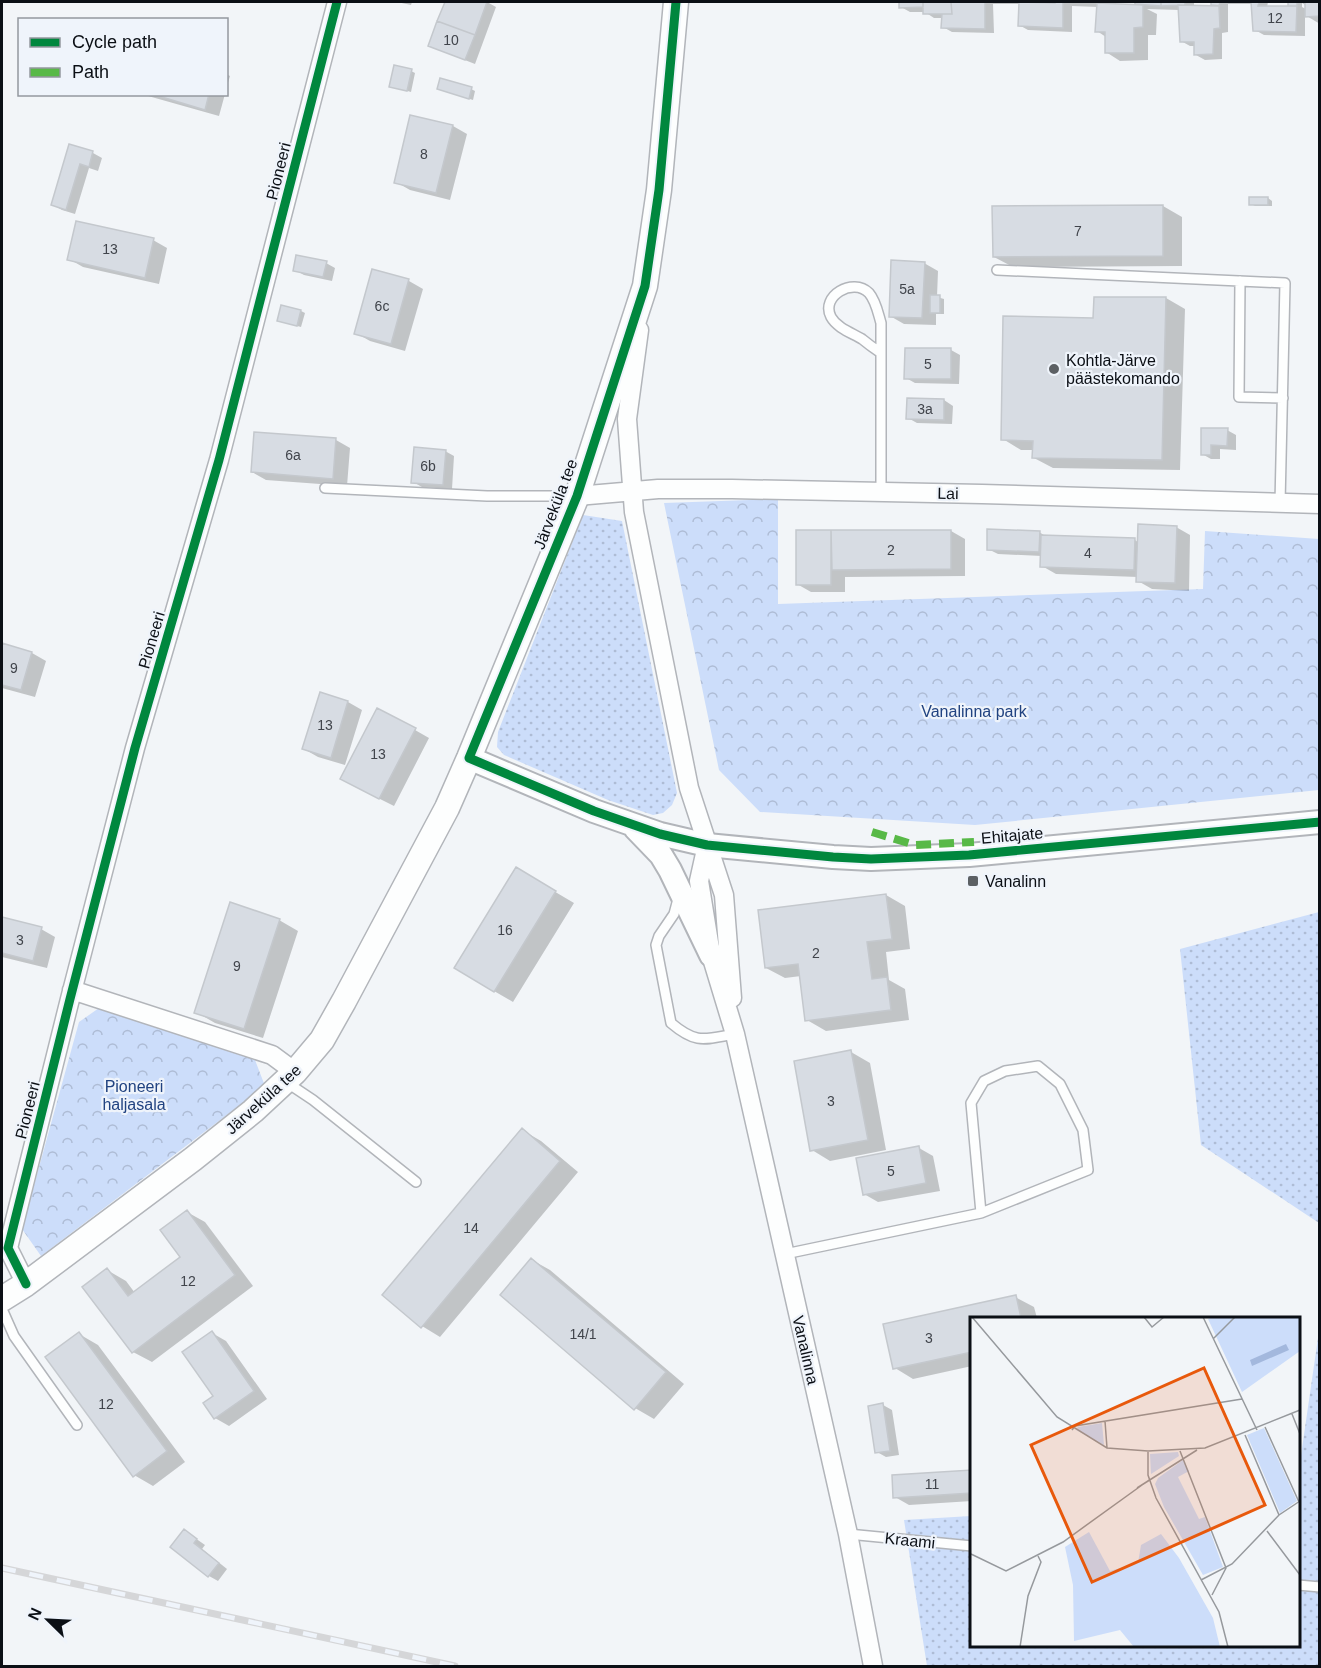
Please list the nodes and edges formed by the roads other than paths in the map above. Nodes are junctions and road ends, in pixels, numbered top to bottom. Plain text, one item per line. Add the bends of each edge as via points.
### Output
1 (337, 2) edge
2 (676, 2) edge
3 (997, 270) dead end
4 (1240, 281) junction
5 (645, 286) junction
6 (881, 353) junction
7 (1283, 398) junction
8 (326, 488) dead end
9 (632, 492) junction
10 (880, 492) junction
11 (577, 496) junction
12 (1280, 503) junction
13 (1320, 504) edge
14 (469, 758) junction
15 (1320, 822) edge
16 (632, 825) junction
17 (707, 845) junction
18 (680, 891) junction
19 (711, 955) junction
20 (72, 990) junction
21 (735, 1034) junction
22 (291, 1077) junction
23 (416, 1182) dead end
24 (981, 1213) junction
25 (784, 1254) junction
26 (26, 1284) junction
27 (2, 1299) edge
28 (2, 1309) edge
29 (77, 1425) dead end
30 (848, 1534) junction
31 (970, 1546) edge
32 (1300, 1585) edge
33 (1320, 1587) edge
34 (873, 1666) edge

1 - 20 street, Pioneeri via 219,460 135,748
2 - 5 main road, Järveküla tee via 659,190
3 - 4 lane
4 - 7 lane via 1239,397
4 - 7 lane via 1285,283
5 - 9 street, Järveküla tee via 627,419
5 - 11 main road, Järveküla tee
6 - 6 lane via 881,324 870,295 855,287 845,288 831,298 830,315 835,322
6 - 10 lane
7 - 12 lane
8 - 11 lane
9 - 10 street, Lai
9 - 11 street, Lai
9 - 17 street, Järveküla tee via 689,788
10 - 12 street, Lai
11 - 14 main road, Järveküla tee
12 - 13 street, Lai
14 - 16 street
14 - 22 main road, Järveküla tee via 447,808 344,1001 322,1040
15 - 17 street, Ehitajate via 909,858 833,857
16 - 17 street
16 - 18 street via 661,855
17 - 19 street, Vanalinna via 699,881
17 - 21 street, Vanalinna via 724,895
18 - 19 street
18 - 21 lane via 675,914 657,940 671,1023 699,1040
19 - 21 street, Vanalinna
20 - 22 street via 272,1055
20 - 26 street, Pioneeri via 8,1248
21 - 25 street, Vanalinna
22 - 23 lane via 313,1100
22 - 26 main road, Järveküla tee via 193,1159
24 - 24 lane via 971,1103 984,1081 1005,1071 1038,1065 1060,1084 1083,1130 1088,1170
24 - 25 lane
25 - 30 street, Vanalinna
26 - 27 main road, Järveküla tee
28 - 29 lane via 14,1336
30 - 31 lane, Kraami
30 - 34 street, Vanalinna
32 - 33 lane

